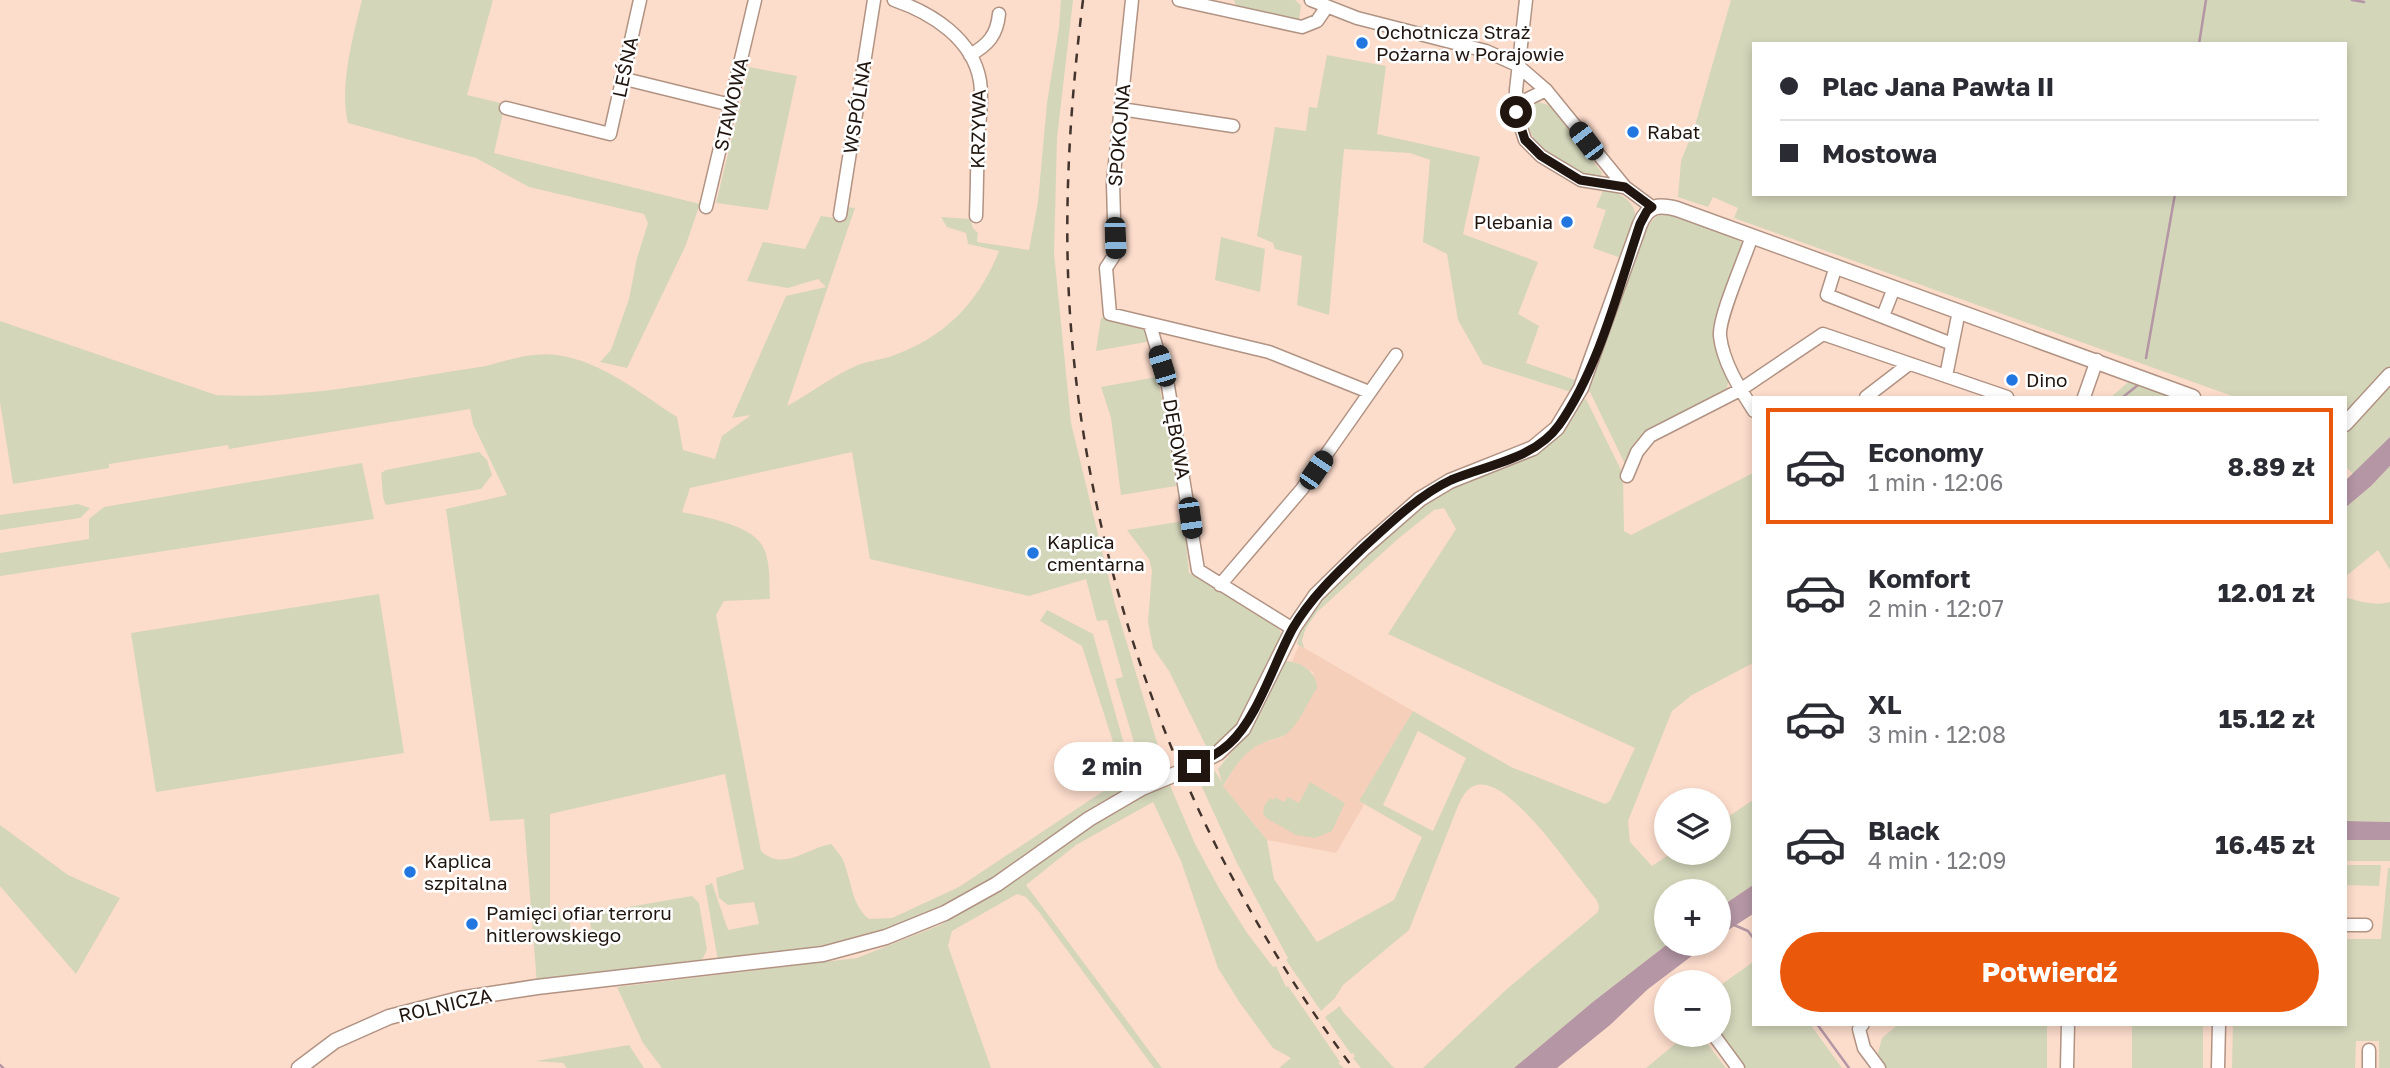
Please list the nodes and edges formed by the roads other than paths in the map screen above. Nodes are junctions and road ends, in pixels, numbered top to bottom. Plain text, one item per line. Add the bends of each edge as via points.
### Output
1 (640, 0) edge
2 (755, 0) edge
3 (874, 0) edge
4 (894, 0) edge
5 (1132, 0) edge
6 (1179, 0) edge
7 (1311, 0) edge
8 (1526, 0) edge
9 (1326, 8) junction
10 (999, 14) dead end
11 (970, 54) junction
12 (1517, 65) junction
13 (621, 78) junction
14 (1546, 90) junction
15 (731, 104) junction
16 (506, 108) dead end
17 (1121, 108) junction
18 (1516, 112) junction
19 (1233, 126) dead end
20 (1625, 187) junction
21 (706, 207) dead end
22 (1652, 207) junction
23 (840, 215) dead end
24 (976, 216) dead end
25 (1752, 236) junction
26 (1836, 267) junction
27 (1894, 288) junction
28 (1959, 311) junction
29 (1883, 316) junction
30 (1150, 325) junction
31 (1952, 344) junction
32 (1396, 355) dead end
33 (2097, 360) junction
34 (1909, 364) junction
35 (2390, 375) edge
36 (1946, 376) junction
37 (1740, 390) junction
38 (1369, 393) junction
39 (1867, 396) edge
40 (1997, 396) edge
41 (2084, 396) edge
42 (2190, 396) edge
43 (1752, 408) edge
44 (2347, 422) edge
45 (1628, 476) dead end
46 (1220, 585) junction
47 (1293, 629) junction
48 (2347, 925) edge
49 (2366, 925) dead end
50 (1861, 1026) edge
51 (2068, 1026) edge
52 (2219, 1026) edge
53 (1723, 1047) edge
54 (2369, 1050) dead end
55 (299, 1068) edge
56 (1738, 1068) edge
57 (1879, 1068) edge
58 (2067, 1068) edge
59 (2218, 1068) edge
60 (2369, 1068) edge

1 - 13 street, LEŚNA
2 - 15 street, STAWOWA
3 - 23 street, WSPÓLNA
4 - 11 street, KRZYWA via 941,23
5 - 17 street, SPOKOJNA
6 - 9 street via 1302,27 1317,21
7 - 9 street
8 - 12 street
9 - 12 street via 1486,51
10 - 11 street via 991,39
11 - 24 street, KRZYWA via 980,81
12 - 14 street
12 - 18 street
13 - 15 street
13 - 16 street, LEŚNA via 610,134
14 - 18 street via 1525,100
14 - 20 street
15 - 21 street, STAWOWA
17 - 19 street
17 - 30 street, SPOKOJNA via 1113,183 1115,254 1106,268 1110,314
18 - 20 street via 1525,140 1541,156 1580,180
20 - 22 street
22 - 25 street via 1677,209
22 - 47 street, ROLNICZA via 1640,224 1581,388 1557,428 1533,448 1450,481 1420,499 1316,595
25 - 26 street
25 - 37 street via 1719,334
26 - 27 street
26 - 29 street via 1827,295
27 - 28 street
27 - 29 street
28 - 31 street
28 - 33 street
29 - 31 street
30 - 38 street via 1269,352
30 - 46 street, DĘBOWA via 1168,386 1198,570
31 - 36 street
32 - 38 street
33 - 41 street
33 - 42 street
34 - 36 street
34 - 37 street via 1823,334
34 - 39 street
35 - 44 street
36 - 40 street
37 - 43 street
37 - 45 street via 1650,436 1637,452
38 - 46 street via 1303,489
46 - 47 street, DĘBOWA
47 - 55 street, ROLNICZA via 1243,729 1218,752 1124,798 956,907 886,937 823,954 481,995 389,1017 335,1041
48 - 49 street
50 - 57 street via 1864,1048
51 - 58 street
52 - 59 street
53 - 56 street
54 - 60 street

